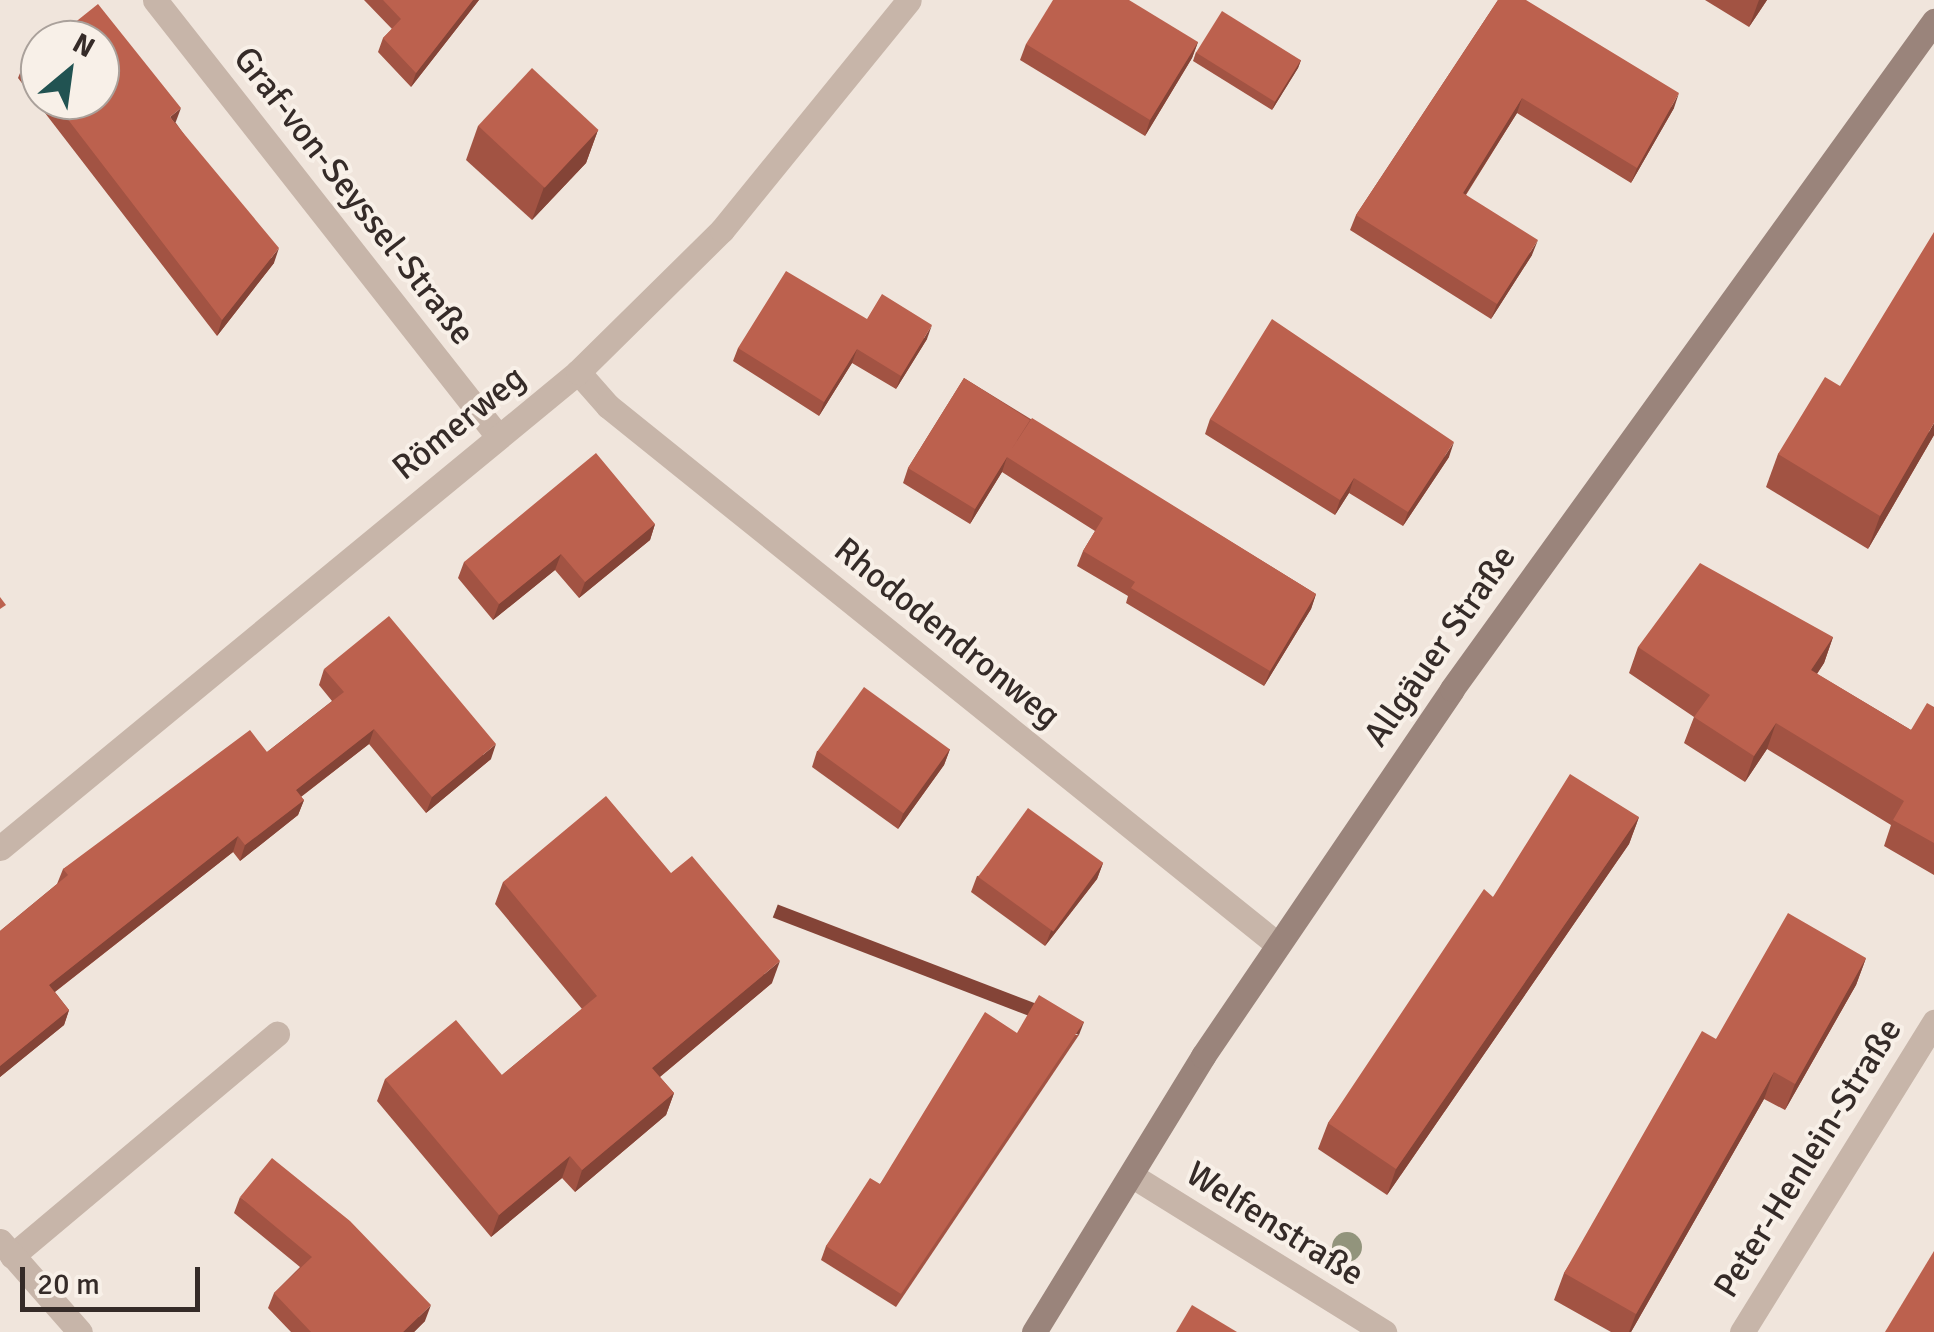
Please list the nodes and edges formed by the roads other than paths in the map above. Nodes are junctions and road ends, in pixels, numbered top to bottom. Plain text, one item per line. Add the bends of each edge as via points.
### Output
1 (155, 0) edge
2 (909, 0) edge
3 (1934, 21) edge
4 (578, 372) junction
5 (497, 435) junction
6 (0, 848) edge
7 (1277, 944) junction
8 (1934, 1022) edge
9 (276, 1034) dead end
10 (1131, 1175) junction
11 (6, 1248) edge
12 (80, 1332) edge
13 (1034, 1332) edge
14 (1384, 1332) edge
15 (1742, 1332) edge

1 - 5 street, Graf-von-Seyssel-Straße
2 - 4 street, Römerweg via 722,230
3 - 7 main road, Allgäuer Straße
4 - 5 street, Römerweg
4 - 7 street, Rhododendronweg via 608,406
5 - 6 street, Römerweg
7 - 10 main road, Allgäuer Straße
8 - 15 street, Peter-Henlein-Straße
9 - 11 street
10 - 13 main road, Allgäuer Straße
10 - 14 street, Welfenstraße
11 - 12 street

